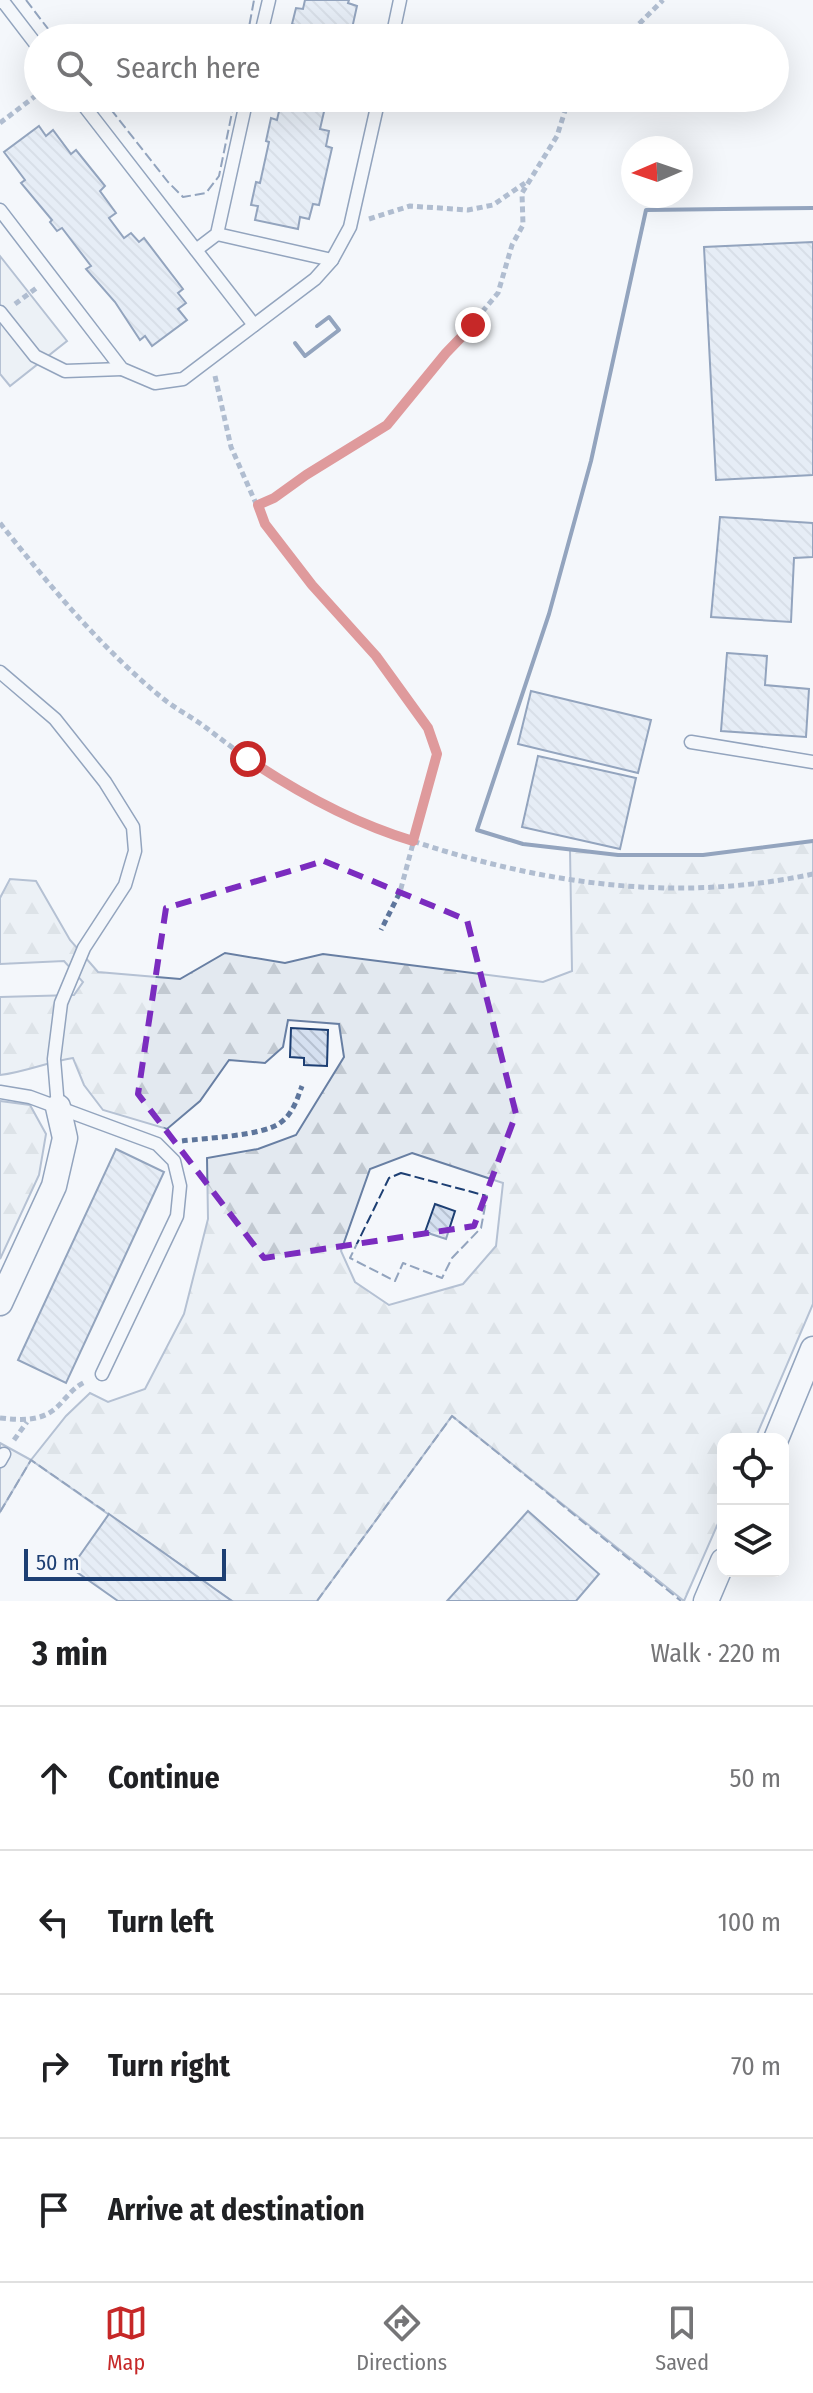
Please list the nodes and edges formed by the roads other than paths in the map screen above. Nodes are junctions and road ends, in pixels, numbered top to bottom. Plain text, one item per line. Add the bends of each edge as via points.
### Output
1 (2, 0) edge
2 (269, 0) edge
3 (400, 0) edge
4 (263, 24) edge
5 (395, 24) edge
6 (24, 29) edge
7 (89, 112) edge
8 (244, 112) edge
9 (376, 112) edge
10 (0, 210) edge
11 (217, 234) junction
12 (196, 250) junction
13 (332, 260) junction
14 (1, 313) edge
15 (254, 325) junction
16 (122, 369) junction
17 (0, 672) edge
18 (691, 742) dead end
19 (813, 762) edge
20 (0, 1092) edge
21 (58, 1107) junction
22 (0, 1303) edge
23 (813, 1349) edge
24 (102, 1374) road end
25 (778, 1433) edge
26 (717, 1575) edge
27 (706, 1601) edge

1 - 6 lane
2 - 4 lane
3 - 5 lane
7 - 12 lane
8 - 11 lane
9 - 13 lane via 352,221
10 - 16 lane
11 - 12 lane
11 - 13 lane
12 - 15 lane
13 - 15 lane
14 - 16 lane via 35,356 65,371
15 - 16 lane via 183,379 155,383
17 - 21 lane via 55,719 133,827 135,851 125,885 84,948 61,1003 54,1059
18 - 19 lane
20 - 21 lane
21 - 22 street via 65,1138 54,1186
21 - 24 lane via 157,1144 174,1161 180,1186 177,1216
23 - 25 street
26 - 27 street

